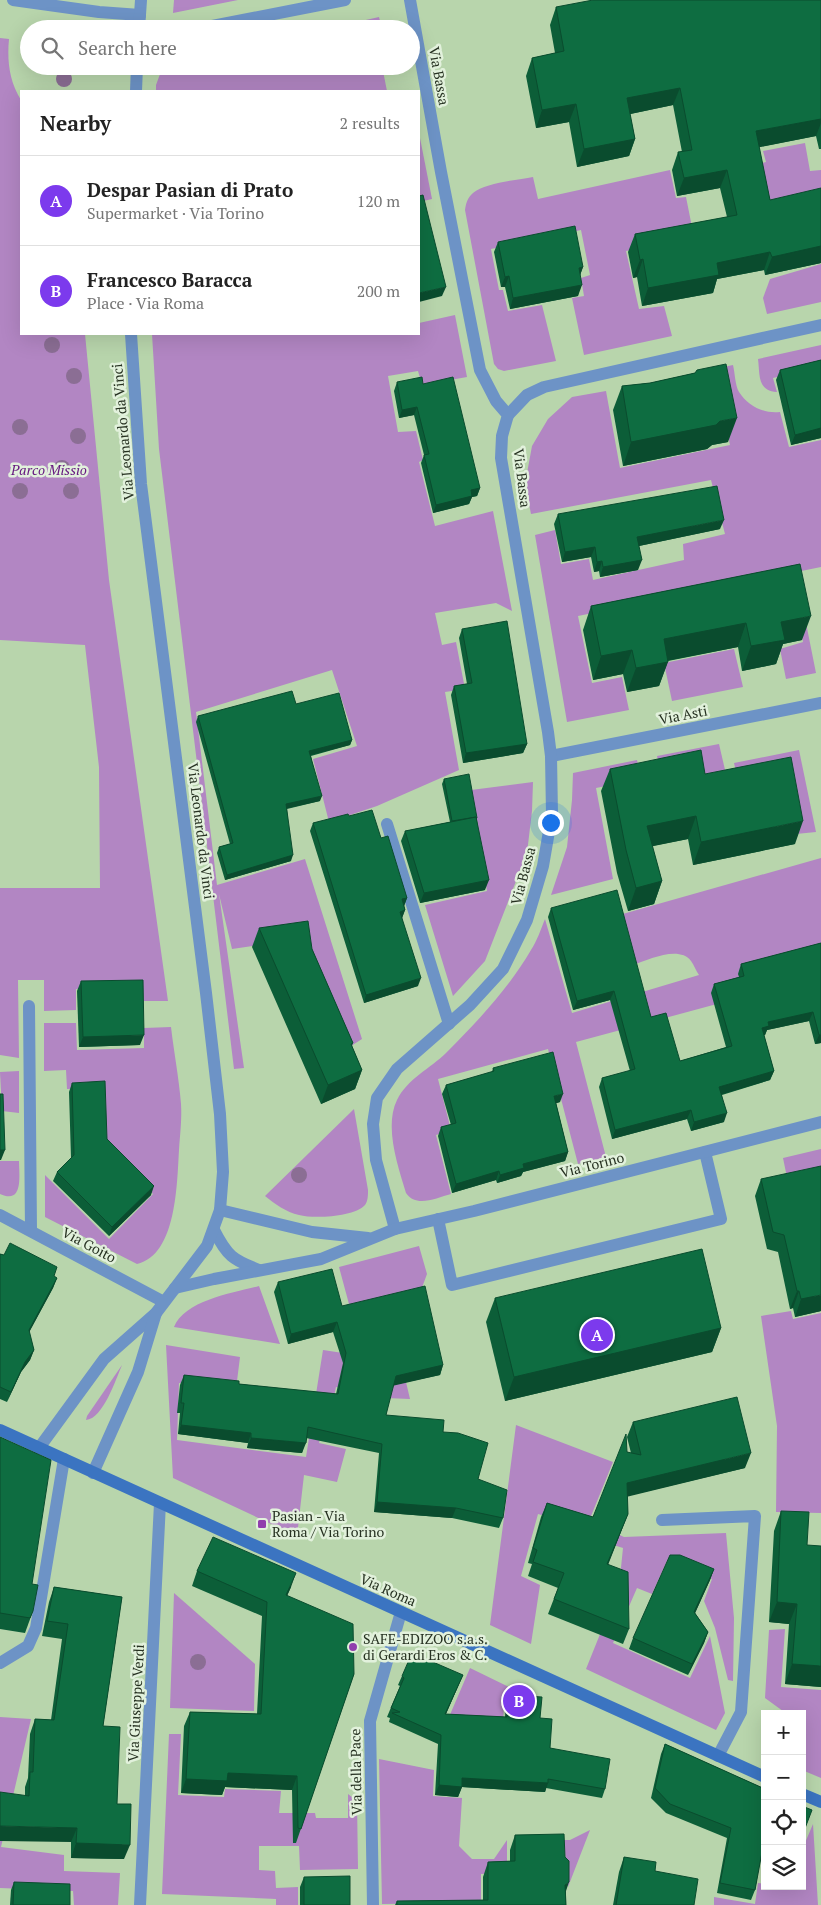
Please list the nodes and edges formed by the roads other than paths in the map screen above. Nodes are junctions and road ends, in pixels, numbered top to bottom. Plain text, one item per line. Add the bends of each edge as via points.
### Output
1 (13, 0) edge
2 (141, 0) edge
3 (345, 0) edge
4 (410, 0) edge
5 (140, 15) junction
6 (140, 20) edge
7 (243, 20) edge
8 (414, 20) edge
9 (420, 55) edge
10 (137, 75) edge
11 (136, 90) edge
12 (821, 325) edge
13 (131, 335) edge
14 (508, 415) junction
15 (821, 703) edge
16 (551, 756) junction
17 (387, 824) dead end
18 (29, 1006) dead end
19 (449, 1024) junction
20 (821, 1122) edge
21 (705, 1152) junction
22 (220, 1210) junction
23 (0, 1215) edge
24 (438, 1219) junction
25 (394, 1229) junction
26 (31, 1230) junction
27 (214, 1230) junction
28 (370, 1238) junction
29 (260, 1270) junction
30 (175, 1288) junction
31 (164, 1302) junction
32 (156, 1313) junction
33 (0, 1430) edge
34 (39, 1448) junction
35 (64, 1459) junction
36 (93, 1473) junction
37 (160, 1503) junction
38 (662, 1520) dead end
39 (401, 1612) junction
40 (0, 1664) edge
41 (718, 1756) junction
42 (761, 1775) edge
43 (806, 1796) edge
44 (821, 1802) edge
45 (140, 1905) edge
46 (373, 1905) edge

1 - 5 street
2 - 5 street
3 - 7 street
4 - 8 street, Via Bassa
5 - 6 street
9 - 14 street, Via Bassa via 480,370 496,401
10 - 11 street
12 - 14 street via 544,387 527,396
13 - 22 street, Via Leonardo da Vinci via 141,484 220,1114 223,1172
14 - 16 street, Via Bassa via 502,436 501,458
15 - 16 street, Via Asti
16 - 19 street, Via Bassa via 552,814 543,866 526,920 503,969
17 - 19 street
18 - 26 street
19 - 25 street, Via Bassa via 397,1069 377,1098 373,1124 376,1160
20 - 21 street, Via Torino
21 - 24 street, Via Torino
21 - 24 street via 720,1219 452,1285
22 - 27 street, Via Leonardo da Vinci
22 - 28 street, Via Torino via 312,1232
23 - 26 street, Via Goito
24 - 25 street, Via Torino
25 - 28 street, Via Torino
26 - 31 street, Via Goito
27 - 29 street via 224,1249 239,1262
27 - 30 street, Via Leonardo da Vinci via 207,1246
28 - 29 street, Via Torino via 322,1259
29 - 30 street, Via Torino
30 - 31 street, Via Leonardo da Vinci
31 - 32 street, Via Leonardo da Vinci
32 - 34 street, Via Leonardo da Vinci via 104,1359
32 - 36 street, Via Leonardo da Vinci via 138,1372
33 - 34 main road, Via Roma
34 - 35 main road, Via Roma
35 - 36 main road, Via Roma
35 - 40 street via 36,1628 28,1646
36 - 37 main road, Via Roma
37 - 39 main road, Via Roma
37 - 45 street, Via Giuseppe Verdi
38 - 41 street via 755,1516 741,1712
39 - 41 main road, Via Roma
39 - 46 street, Via della Pace via 370,1721
41 - 42 main road, Via Roma
43 - 44 main road

